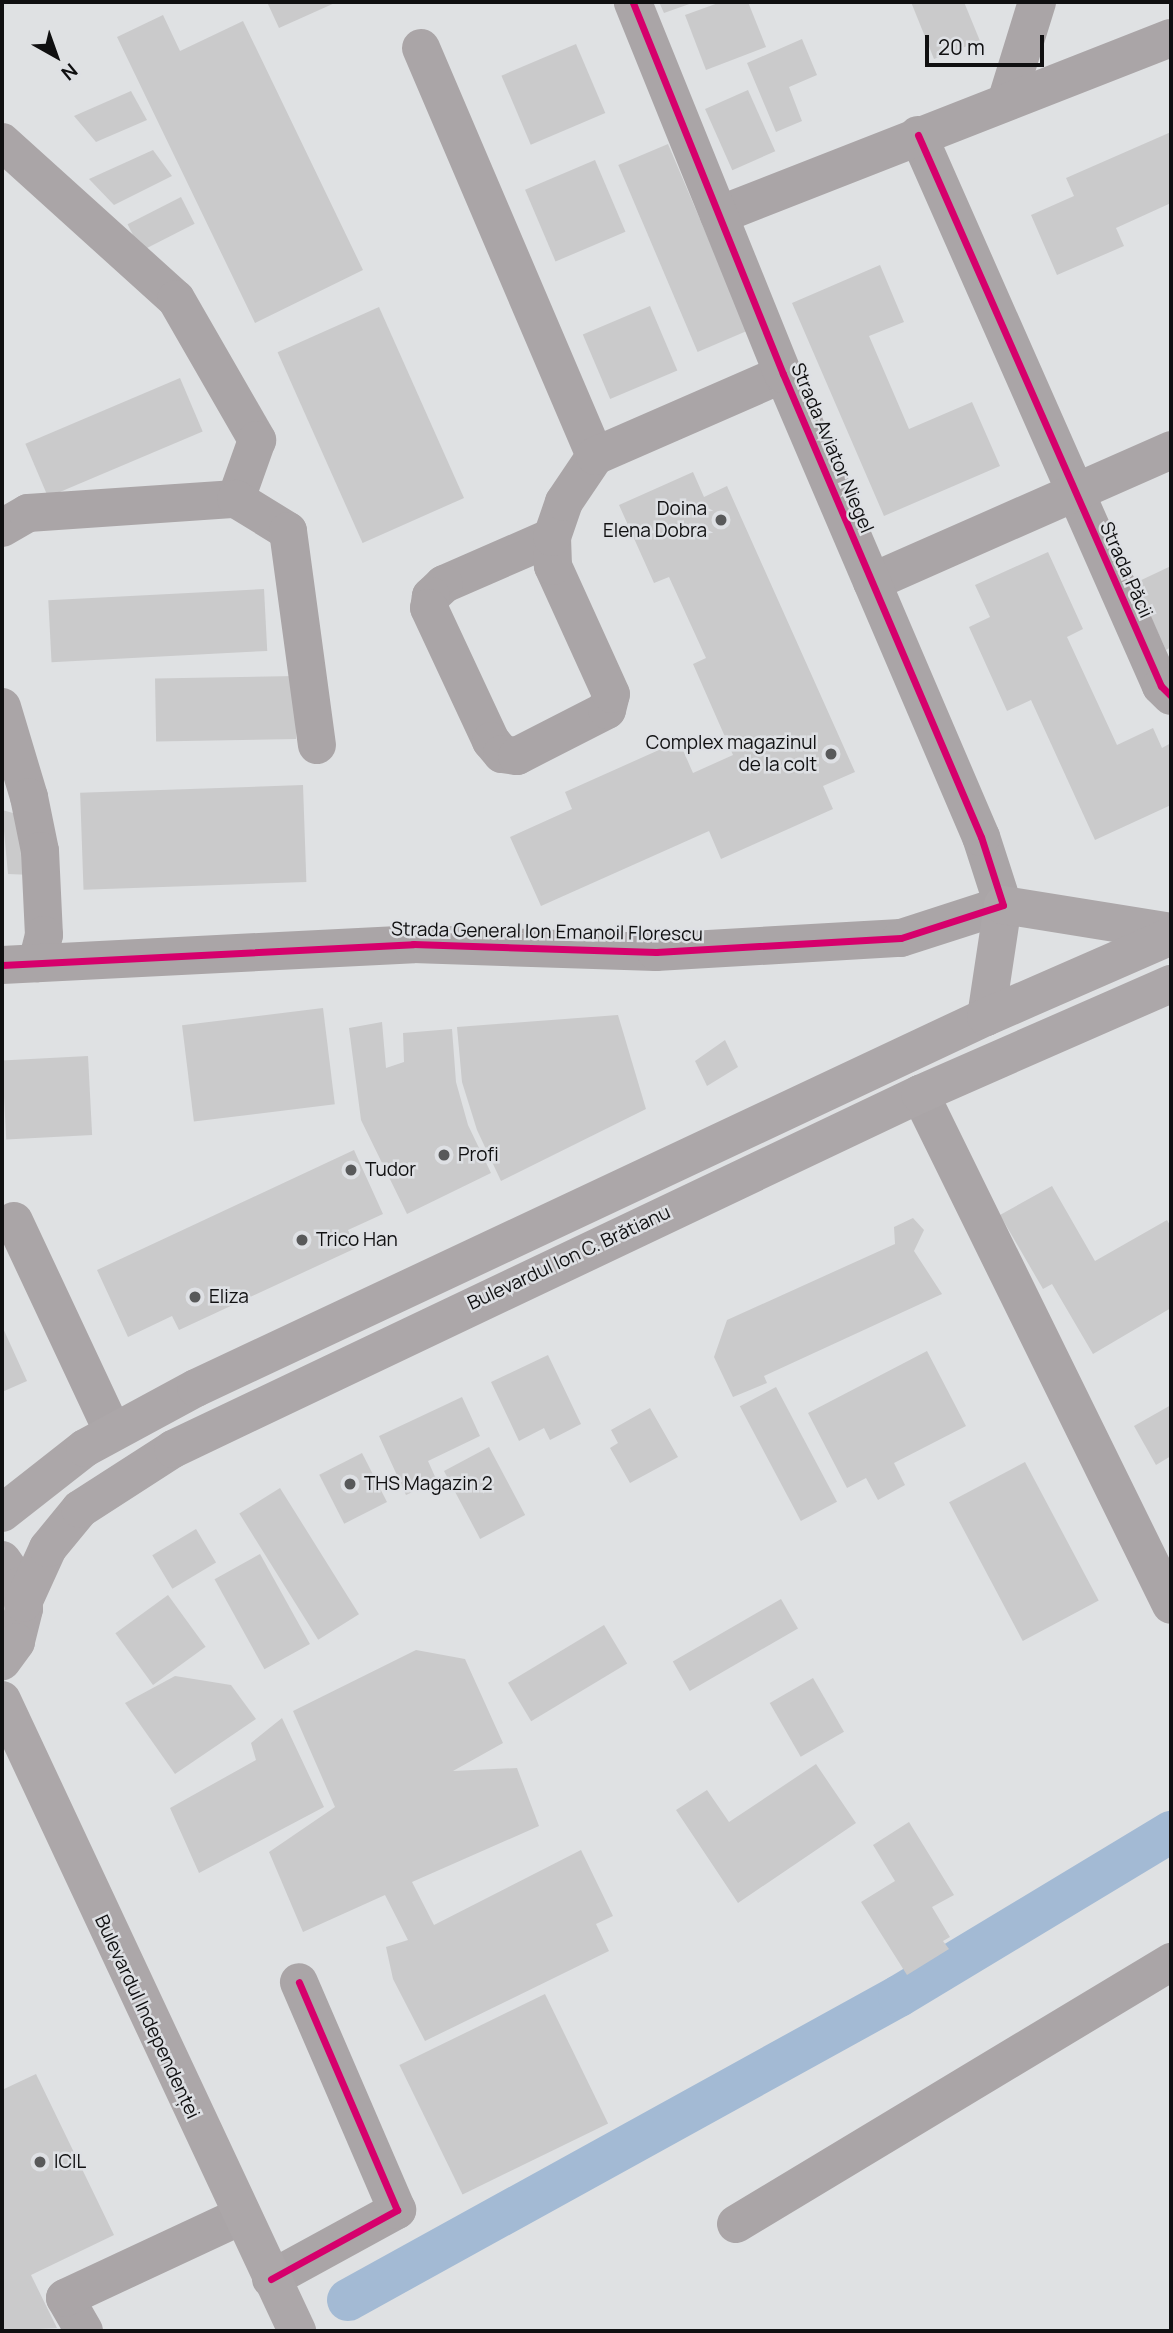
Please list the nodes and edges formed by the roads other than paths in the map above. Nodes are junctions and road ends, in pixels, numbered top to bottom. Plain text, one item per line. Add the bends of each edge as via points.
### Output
1 (633, 2) edge
2 (1037, 2) edge
3 (1171, 37) edge
4 (421, 48) dead end
5 (1007, 99) junction
6 (918, 135) junction
7 (2, 142) edge
8 (719, 215) junction
9 (783, 374) junction
10 (1171, 450) edge
11 (595, 456) junction
12 (1074, 492) junction
13 (236, 499) junction
14 (2, 528) edge
15 (552, 537) junction
16 (872, 582) junction
17 (1171, 696) edge
18 (2, 707) edge
19 (317, 745) dead end
20 (1003, 905) junction
21 (1171, 934) edge
22 (19, 964) edge
23 (1171, 984) edge
24 (986, 1017) junction
25 (920, 1094) junction
26 (14, 1221) dead end
27 (16, 1264) edge
28 (113, 1432) junction
29 (2, 1513) edge
30 (2, 1560) edge
31 (23, 1603) junction
32 (1171, 1605) edge
33 (2, 1661) edge
34 (2, 1700) edge
35 (1171, 1962) edge
36 (299, 1982) dead end
37 (241, 2216) junction
38 (736, 2224) dead end
39 (271, 2278) junction
40 (84, 2331) edge
41 (296, 2331) edge

1 - 8 street, Strada Aviator Niegel
2 - 5 street
3 - 5 street
4 - 11 street
5 - 6 street
6 - 8 street
6 - 12 street, Strada Păcii
7 - 13 street via 176,299 257,440
8 - 9 street, Strada Aviator Niegel
9 - 11 street
9 - 16 street, Strada Aviator Niegel
10 - 12 street
11 - 15 street via 564,502
12 - 16 street
12 - 17 street, Strada Păcii via 1161,686
13 - 14 street via 27,513
13 - 19 street via 288,531
15 - 15 street via 553,566 611,694 607,710 590,722 517,756 502,754 491,741 429,608 431,596 444,584
16 - 20 street, Strada Aviator Niegel via 981,837
18 - 22 street via 40,850 44,935
20 - 21 main road
20 - 22 street, Strada General Ion Emanoil Florescu via 901,938 656,952 413,944
20 - 24 main road
21 - 24 main road
23 - 25 main road, Bulevardul Ion C. Brătianu
24 - 28 main road via 196,1388
25 - 31 main road, Bulevardul Ion C. Brătianu via 173,1449 80,1509 48,1548
25 - 32 street
26 - 27 street
27 - 28 street
28 - 29 main road via 55,1469
30 - 31 main road via 17,1581
31 - 33 main road, Bulevardul Ion C. Brătianu via 21,1632
34 - 37 main road, Bulevardul Independenței
35 - 38 street
36 - 39 street via 397,2210
37 - 39 main road, Bulevardul Independenței
37 - 40 street via 65,2298
39 - 41 main road, Bulevardul Independenței

